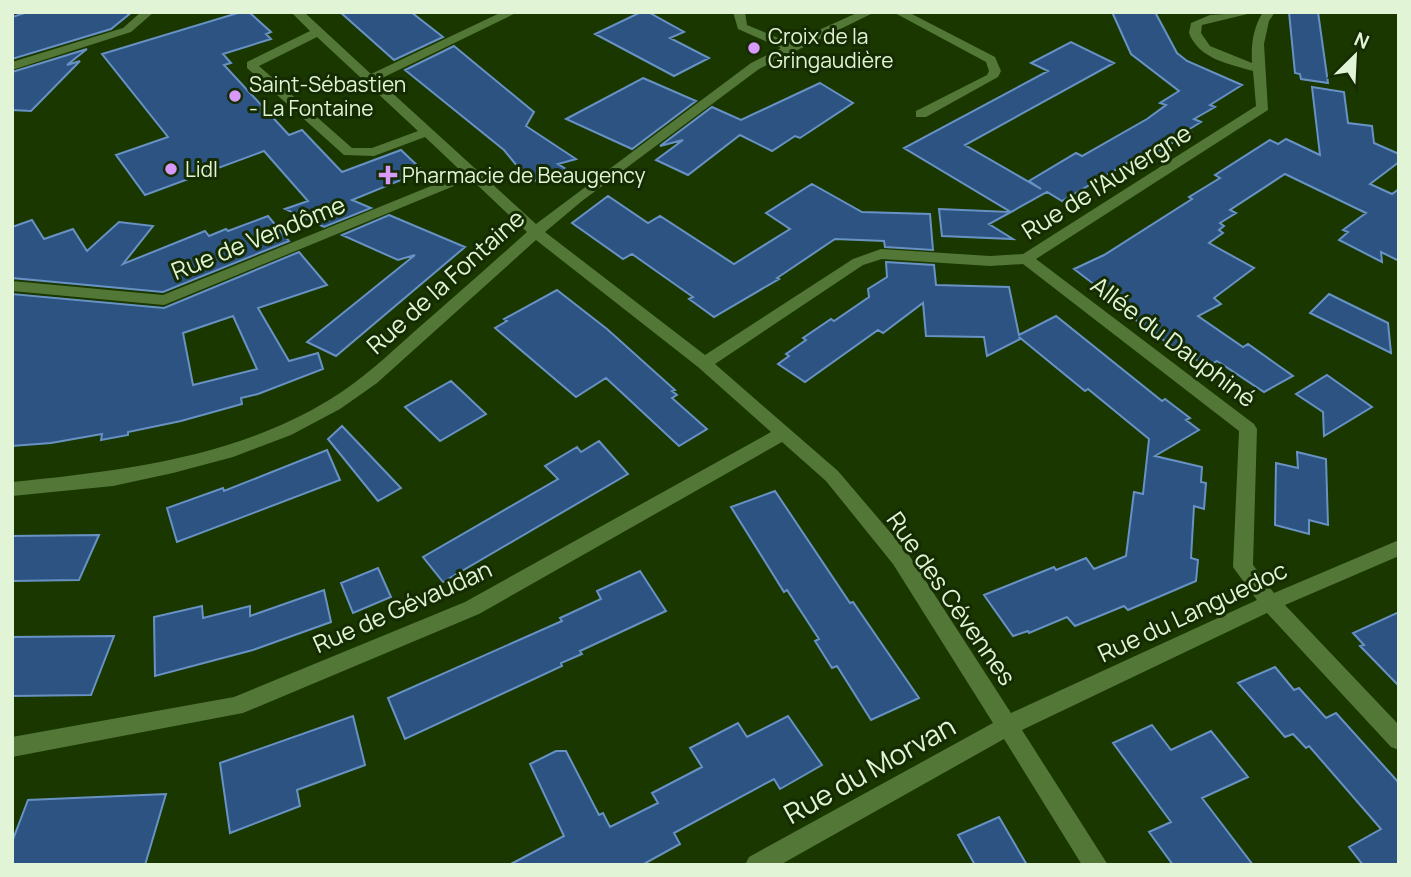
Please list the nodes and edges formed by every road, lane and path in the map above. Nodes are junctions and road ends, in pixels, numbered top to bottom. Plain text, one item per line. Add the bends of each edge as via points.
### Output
1 (148, 12) edge
2 (297, 12) edge
3 (512, 12) edge
4 (738, 12) edge
5 (869, 12) edge
6 (899, 12) edge
7 (1250, 12) edge
8 (1269, 12) edge
9 (317, 32) junction
10 (789, 47) junction
11 (12, 65) edge
12 (1261, 69) junction
13 (370, 79) junction
14 (921, 114) dead end
15 (427, 132) junction
16 (472, 174) junction
17 (536, 232) junction
18 (1026, 258) junction
19 (12, 286) edge
20 (704, 363) junction
21 (783, 433) junction
22 (12, 489) edge
23 (1399, 548) edge
24 (1270, 603) junction
25 (1009, 725) junction
26 (1399, 740) edge
27 (12, 747) edge
28 (757, 865) edge
29 (1096, 865) edge

1 - 11 street via 127,30
2 - 9 street, Rue des Cévennes
3 - 13 street
4 - 10 street via 742,27
5 - 10 street, Rue de la Fontaine
6 - 14 street via 991,60 996,71
7 - 12 street via 1198,23 1195,39 1224,58
8 - 12 street, Rue de l'Auvergne via 1258,33
9 - 13 street, Rue des Cévennes
9 - 15 street via 251,65 349,152 374,152
10 - 17 street, Rue de la Fontaine via 755,66
12 - 18 street, Rue de l'Auvergne via 1263,107 1251,118
13 - 15 street, Rue des Cévennes
15 - 16 street, Rue des Cévennes
16 - 17 street, Rue des Cévennes
16 - 19 street, Rue de Vendôme via 164,300
17 - 20 street, Rue des Cévennes
17 - 22 street, Rue de la Fontaine via 371,379 285,430 227,452 113,479
18 - 20 street, Rue de l'Auvergne via 990,261 881,254 858,262
18 - 24 street, Allée du Dauphiné via 1248,429 1243,567
20 - 21 street, Rue des Cévennes
21 - 25 street, Rue des Cévennes via 832,477 900,558
21 - 27 street, Rue de Gévaudan via 472,608 235,706
23 - 24 street, Rue du Languedoc
24 - 25 street, Rue du Languedoc
24 - 26 street
25 - 28 street, Rue du Morvan
25 - 29 street, Rue des Cévennes

